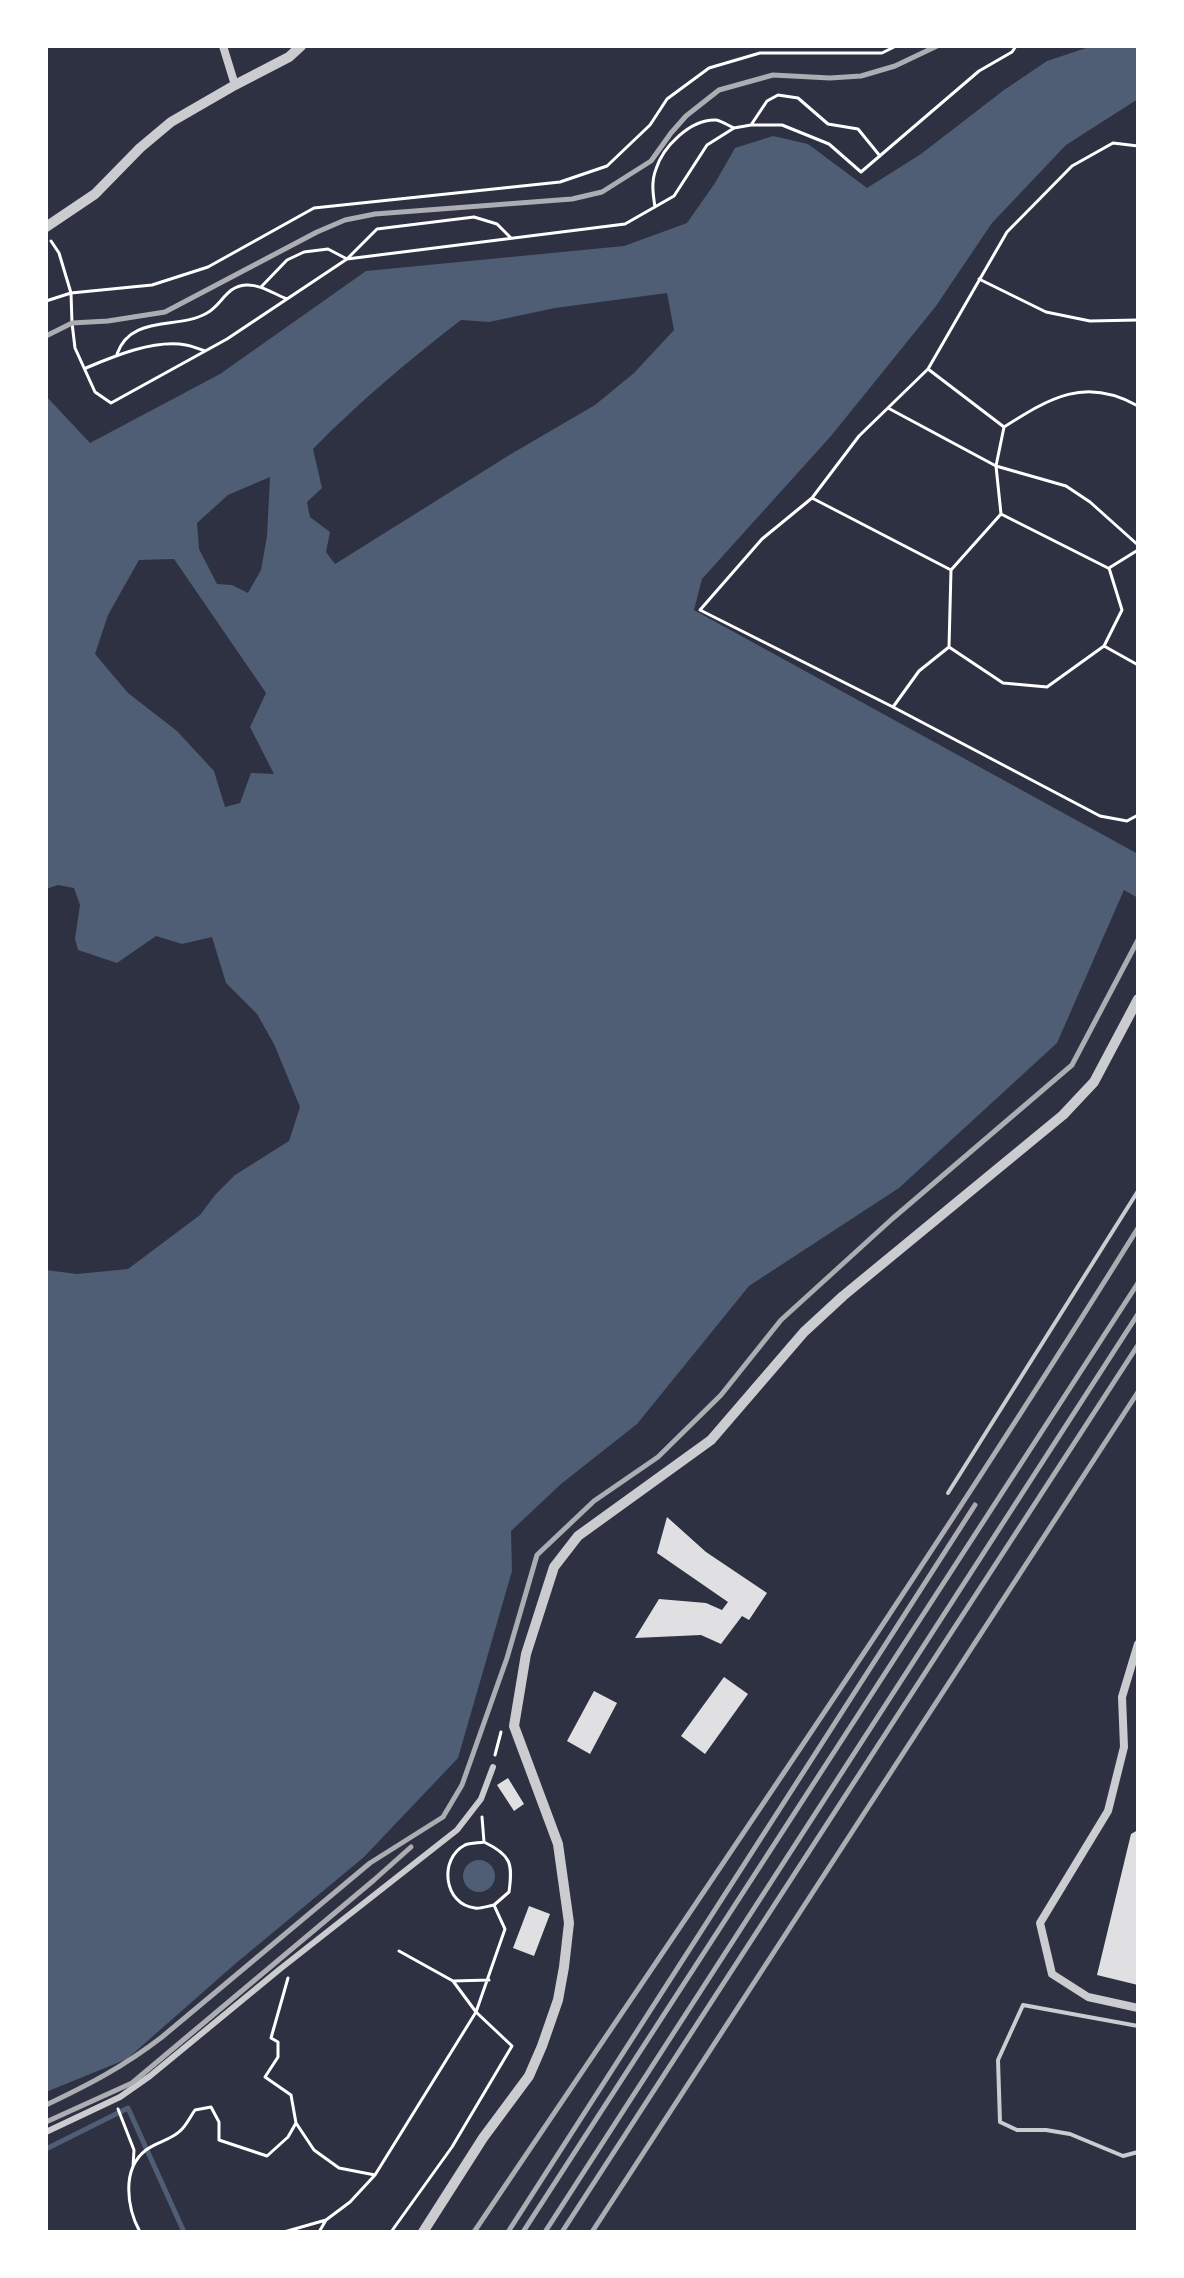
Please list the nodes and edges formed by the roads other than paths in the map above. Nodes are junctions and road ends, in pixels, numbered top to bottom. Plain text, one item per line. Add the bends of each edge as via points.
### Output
1 (223, 46) edge
2 (301, 46) edge
3 (235, 85) junction
4 (46, 230) edge
5 (1138, 999) edge
6 (1138, 1191) edge
7 (948, 1493) dead end
8 (1138, 1644) edge
9 (493, 1767) dead end
10 (1138, 2008) edge
11 (1138, 2026) edge
12 (46, 2132) edge
13 (1138, 2152) edge
14 (423, 2232) edge

1 - 3 street
2 - 3 street
3 - 4 street via 171,122 95,194
5 - 14 street via 1094,1082 1063,1115 843,1296 804,1332 711,1440 578,1536 554,1567 526,1654 514,1726 558,1844 569,1923 560,1989 529,2076
6 - 7 lane
8 - 10 street via 1122,1697 1124,1747 1108,1811 1040,1923 1052,1974 1088,1997
9 - 12 street via 481,1799 457,1830 150,2076 120,2097
11 - 13 lane via 1023,2005 998,2060 1000,2122 1017,2130 1070,2134 1123,2156

